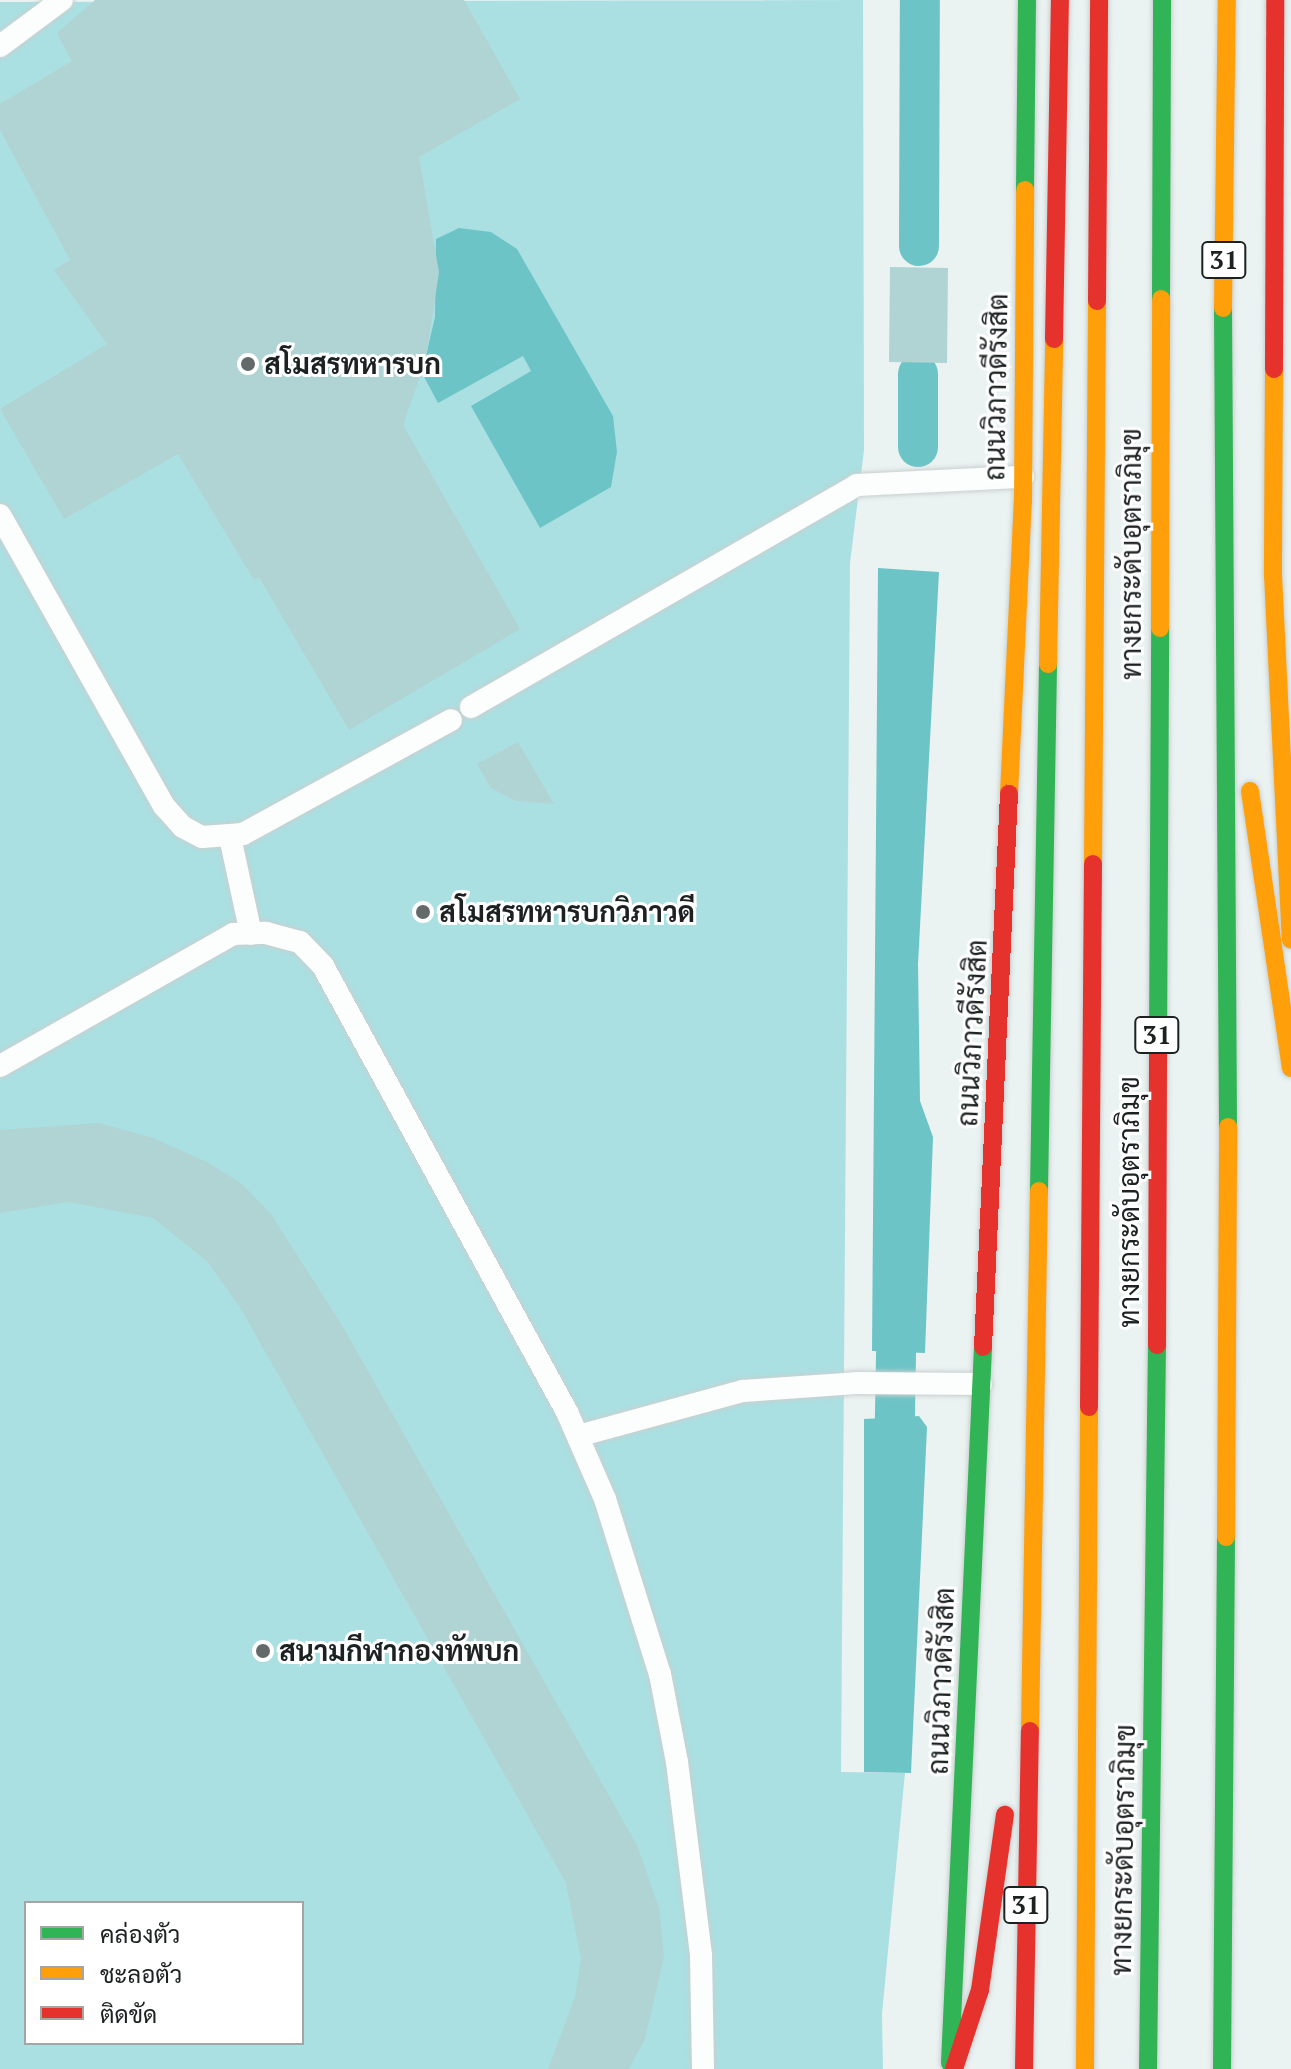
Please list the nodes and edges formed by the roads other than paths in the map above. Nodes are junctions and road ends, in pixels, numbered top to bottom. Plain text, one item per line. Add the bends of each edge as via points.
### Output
1 (62, 0) edge
2 (1027, 0) edge
3 (1060, 0) edge
4 (1099, 0) edge
5 (1162, 0) edge
6 (1227, 0) edge
7 (1275, 0) edge
8 (0, 46) edge
9 (1283, 51) edge
10 (1023, 477) junction
11 (0, 515) edge
12 (1228, 638) junction
13 (471, 707) dead end
14 (451, 720) dead end
15 (230, 837) junction
16 (251, 934) junction
17 (1291, 940) edge
18 (0, 1066) edge
19 (1291, 1068) edge
20 (981, 1384) junction
21 (578, 1436) junction
22 (1029, 1741) junction
23 (700, 2063) edge
24 (952, 2069) edge
25 (1024, 2069) edge
26 (1085, 2069) edge
27 (1148, 2069) edge
28 (1222, 2069) edge

1 - 8 lane
2 - 10 main road, ถนนวิภาวดีรังสิต
3 - 22 main road, ถนนวิภาวดีรังสิต / 31
4 - 26 main road, ทางยกระดับอุตราภิมุข / 31
5 - 27 main road, ทางยกระดับอุตราภิมุข / 31 via 1157,1433
6 - 12 main road, 31 via 1223,296
7 - 9 main road, 31
9 - 17 main road, 31 via 1273,575
10 - 13 lane via 857,485
10 - 20 main road, ถนนวิภาวดีรังสิต
11 - 15 lane via 164,806 183,827 202,837
12 - 19 main road
12 - 28 main road, 31
14 - 15 lane
15 - 16 lane
16 - 18 lane via 214,943
16 - 21 lane via 300,942 323,966
20 - 21 lane via 856,1383 743,1391
20 - 24 main road, ถนนวิภาวดีรังสิต
21 - 23 lane via 605,1499 660,1674 701,1955
22 - 24 main road via 1003,1820 980,1990
22 - 25 main road, ถนนวิภาวดีรังสิต / 31

